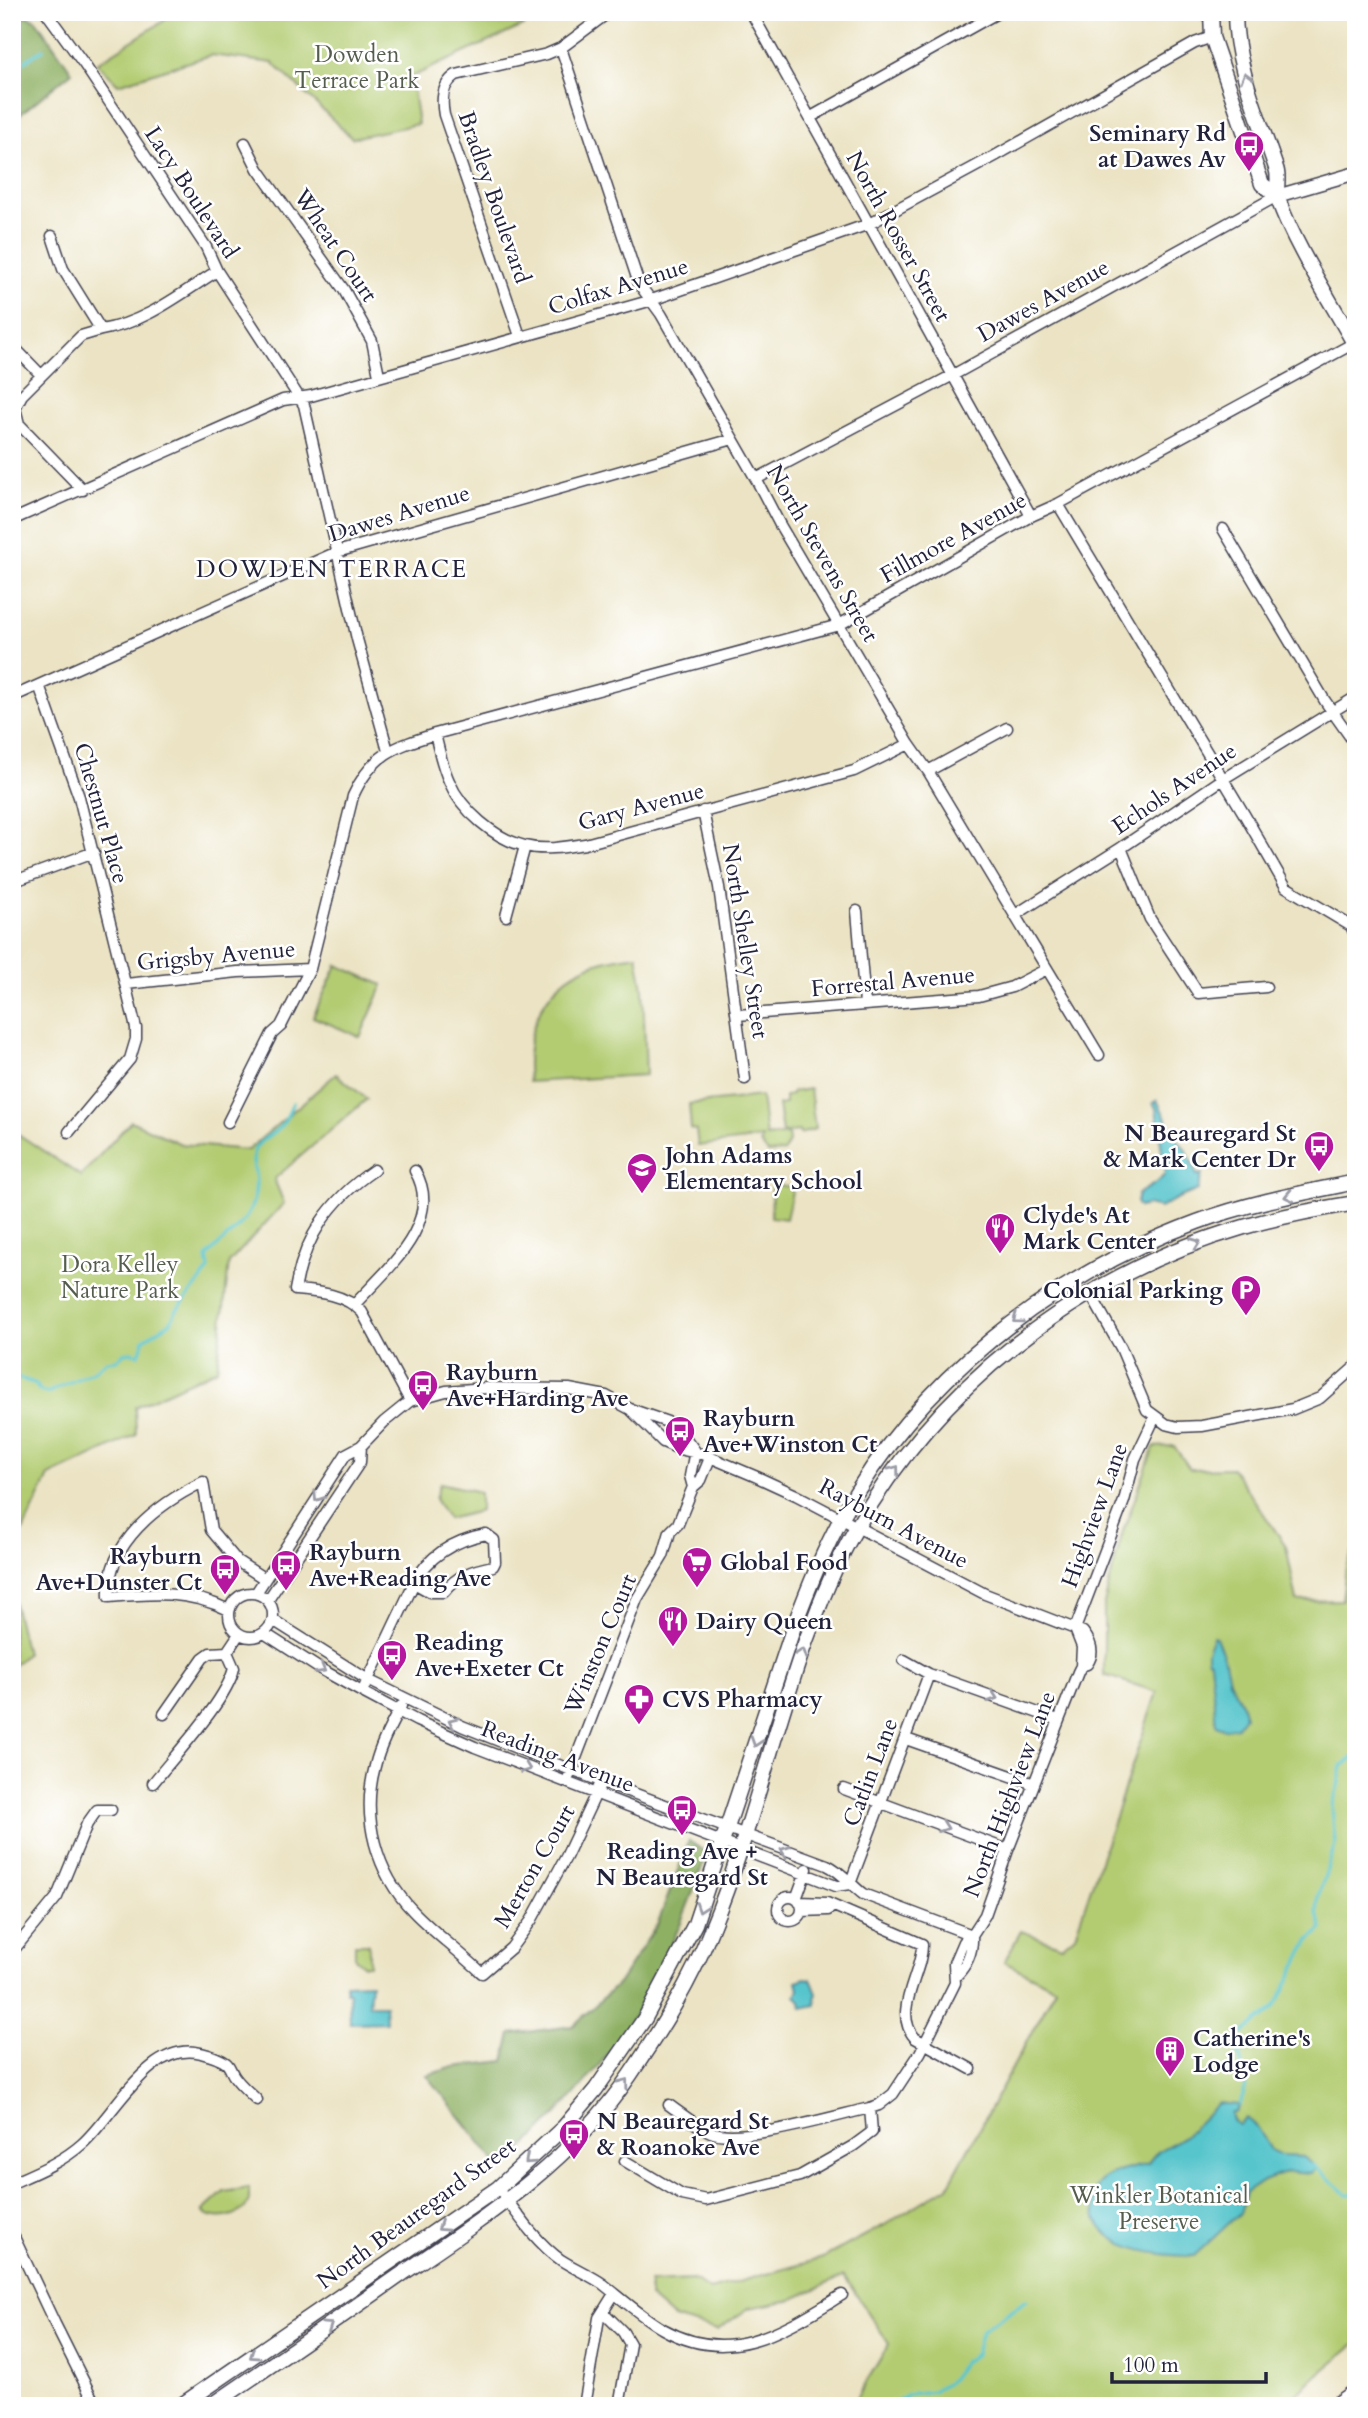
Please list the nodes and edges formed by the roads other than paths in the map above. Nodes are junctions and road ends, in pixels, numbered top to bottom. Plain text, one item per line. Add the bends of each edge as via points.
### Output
1 (46, 12) edge
2 (609, 12) edge
3 (751, 12) edge
4 (999, 12) edge
5 (1212, 12) edge
6 (1235, 12) edge
7 (1212, 37) junction
8 (561, 48) junction
9 (811, 117) junction
10 (246, 143) dead end
11 (1356, 173) edge
12 (1277, 196) junction
13 (869, 224) junction
14 (52, 236) dead end
15 (217, 271) junction
16 (649, 301) junction
17 (101, 330) junction
18 (520, 336) junction
19 (1355, 344) edge
20 (12, 345) edge
21 (41, 375) junction
22 (379, 375) junction
23 (953, 375) junction
24 (299, 398) junction
25 (733, 439) junction
26 (756, 479) junction
27 (83, 491) junction
28 (1058, 504) junction
29 (1031, 516) junction
30 (12, 520) edge
31 (1223, 530) dead end
32 (337, 552) junction
33 (838, 625) junction
34 (39, 685) junction
35 (12, 697) edge
36 (1356, 697) edge
37 (1334, 711) junction
38 (1007, 728) dead end
39 (435, 734) junction
40 (909, 744) junction
41 (1356, 745) edge
42 (388, 751) junction
43 (928, 771) junction
44 (1223, 779) junction
45 (703, 811) junction
46 (525, 846) junction
47 (1121, 848) junction
48 (94, 852) junction
49 (12, 883) edge
50 (857, 911) dead end
51 (1015, 915) junction
52 (506, 916) dead end
53 (1356, 936) edge
54 (1356, 953) edge
55 (310, 969) junction
56 (1046, 969) junction
57 (1356, 974) edge
58 (126, 984) junction
59 (1266, 987) dead end
60 (865, 1004) junction
61 (738, 1015) junction
62 (1098, 1055) dead end
63 (745, 1079) dead end
64 (228, 1122) dead end
65 (69, 1132) dead end
66 (374, 1170) dead end
67 (415, 1171) dead end
68 (1356, 1182) edge
69 (1356, 1203) edge
70 (1090, 1293) junction
71 (355, 1304) junction
72 (1356, 1366) edge
73 (410, 1401) junction
74 (630, 1409) junction
75 (1155, 1417) junction
76 (361, 1446) junction
77 (695, 1451) junction
78 (710, 1458) junction
79 (693, 1487) junction
80 (841, 1518) junction
81 (857, 1527) junction
82 (265, 1579) junction
83 (414, 1583) junction
84 (256, 1593) junction
85 (268, 1600) junction
86 (229, 1609) junction
87 (273, 1620) junction
88 (1075, 1629) junction
89 (264, 1633) junction
90 (239, 1634) junction
91 (227, 1652) junction
92 (904, 1660) dead end
93 (929, 1674) junction
94 (368, 1680) junction
95 (362, 1692) junction
96 (404, 1699) junction
97 (398, 1712) junction
98 (164, 1714) dead end
99 (1058, 1720) junction
100 (906, 1739) junction
101 (572, 1770) junction
102 (601, 1781) junction
103 (153, 1783) dead end
104 (566, 1783) junction
105 (1034, 1784) junction
106 (844, 1790) dead end
107 (597, 1794) junction
108 (881, 1803) junction
109 (111, 1810) dead end
110 (744, 1835) junction
111 (725, 1836) junction
112 (739, 1850) junction
113 (1008, 1850) junction
114 (810, 1860) junction
115 (805, 1874) junction
116 (850, 1884) junction
117 (972, 1935) junction
118 (12, 1952) edge
119 (925, 2044) junction
120 (971, 2069) dead end
121 (257, 2100) dead end
122 (669, 2105) dead end
123 (870, 2108) junction
124 (625, 2161) dead end
125 (12, 2183) edge
126 (498, 2188) junction
127 (507, 2200) junction
128 (12, 2232) edge
129 (614, 2294) junction
130 (842, 2295) dead end
131 (603, 2312) junction
132 (1356, 2394) edge
133 (96, 2406) edge
134 (180, 2406) edge
135 (211, 2406) edge
136 (584, 2406) edge
137 (619, 2406) edge
138 (1339, 2406) edge

1 - 15 street, Lacy Boulevard via 206,247
2 - 8 street, Bradley Boulevard
3 - 9 street, North Rosser Street
4 - 9 street
5 - 7 main road
12 -> 6 main road via 1278,172 1242,65
7 - 12 main road via 1262,184
7 - 13 street, Colfax Avenue
8 - 16 street, North Stevens Street via 639,284
8 - 18 street, Bradley Boulevard via 456,75 443,93 444,115
9 - 13 street, North Rosser Street
10 - 22 street, Wheat Court via 258,169 344,290 372,341
11 - 12 street, Dawes Avenue
12 - 19 main road
12 - 23 street, Dawes Avenue
13 - 16 street, Colfax Avenue
13 - 23 street, North Rosser Street
14 - 17 street via 64,270
15 - 17 street via 143,318
15 - 24 street, Lacy Boulevard
16 - 18 street, Colfax Avenue
16 - 25 street, North Stevens Street
17 - 21 street via 81,336
18 - 22 street, Colfax Avenue
19 - 28 street, Fillmore Avenue
20 - 21 street
21 - 27 street via 18,401 16,416
22 - 24 street, Colfax Avenue
23 - 26 street, Dawes Avenue
23 - 29 street, North Rosser Street
24 - 27 street, Colfax Avenue via 283,400
24 - 32 street, Lacy Boulevard
25 - 26 street, North Stevens Street
25 - 32 street, Dawes Avenue
26 - 33 street, North Stevens Street
27 - 30 street, Colfax Avenue
28 - 29 street, Fillmore Avenue
28 - 44 street
29 - 33 street, Fillmore Avenue
31 - 37 street
32 - 34 street, Dawes Avenue
32 - 42 street, Lacy Boulevard
33 - 39 street, Fillmore Avenue
33 - 40 street, North Stevens Street
34 - 35 street, Dawes Avenue
34 - 48 street, Chestnut Place
36 - 37 street, Echols Avenue
37 - 41 street
37 - 44 street, Echols Avenue
38 - 43 street
39 - 42 street, Fillmore Avenue
39 - 46 street, Gary Avenue via 450,783 461,801 488,827
40 - 43 street, North Stevens Street
40 - 45 street, Gary Avenue via 854,771
42 - 55 street via 365,773 353,796
43 - 51 street, North Stevens Street
44 - 47 street, Echols Avenue
44 - 53 street via 1286,887 1351,926
45 - 46 street, Gary Avenue via 585,844
45 - 61 street, North Shelley Street
46 - 52 street
47 - 51 street, Echols Avenue
47 - 59 street via 1150,919 1198,993
48 - 49 street
48 - 58 street, Chestnut Place
50 - 60 street
51 - 56 street, North Stevens Street
54 - 57 street
55 - 58 street, Grigsby Avenue
55 - 64 street
56 - 60 street, Forrestal Avenue via 996,993
56 - 62 street, North Stevens Street
58 - 65 street, Chestnut Place via 136,1028 134,1049
60 - 61 street, Forrestal Avenue
61 - 63 street, North Shelley Street
66 - 71 street via 341,1195 321,1219 295,1286 295,1290 328,1294
67 - 71 street via 424,1195 416,1230
68 -> 80 main road, North Beauregard Street via 1266,1201 1197,1222 1116,1258 1049,1298 997,1334 928,1401 878,1461
70 -> 69 main road, North Beauregard Street via 1204,1240 1271,1219
70 - 75 street via 1121,1348 1146,1410
81 -> 70 main road, North Beauregard Street via 939,1414 1019,1341
71 - 73 street
72 - 75 street via 1320,1398 1285,1411 1190,1427
73 - 74 street, Rayburn Avenue via 469,1388 569,1389 606,1395
73 - 76 street, Rayburn Avenue
74 - 77 street, Rayburn Avenue via 663,1442
74 - 77 street, Rayburn Avenue via 676,1425
75 - 88 street, Highview Lane via 1135,1459 1124,1501
76 -> 82 street, Rayburn Avenue via 346,1454
76 - 85 street, Rayburn Avenue via 359,1462
77 - 78 street, Rayburn Avenue
77 - 79 street, Winston Court via 690,1476
78 - 79 street, Winston Court
78 - 80 street, Rayburn Avenue
79 - 101 street, Winston Court via 663,1556 637,1599
80 - 81 street, Rayburn Avenue
80 -> 111 main road, North Beauregard Street via 793,1629
81 - 88 street, Rayburn Avenue via 985,1594
110 -> 81 main road, North Beauregard Street via 802,1653
82 - 84 street, Rayburn Avenue
82 - 86 street via 237,1560 211,1530 203,1482 153,1514 115,1558 109,1597 160,1593 210,1601
83 - 83 street via 438,1553 473,1536 486,1534 494,1540 493,1566 470,1571 444,1592
83 - 94 street
84 - 85 street
84 - 86 street via 236,1598
85 - 87 street
86 - 90 street via 230,1623
87 - 89 street
87 - 94 street, Reading Avenue
88 - 99 street, North Highview Lane via 1082,1647 1082,1666
89 - 90 street via 252,1637
89 -> 95 street, Reading Avenue
90 - 91 street
91 - 98 street via 203,1658
91 - 103 street via 234,1668 216,1705
92 - 93 street
93 -> 99 street
93 - 100 street, Catlin Lane
94 - 95 street
94 - 96 street, Reading Avenue
95 - 97 street, Reading Avenue
96 - 97 street, Merton Court
101 -> 96 street, Reading Avenue
97 -> 104 street, Reading Avenue
97 - 107 street, Merton Court via 373,1776 370,1821 378,1855 411,1910 482,1973 511,1948 531,1921
99 - 105 street, North Highview Lane
100 - 105 street
100 - 108 street, Catlin Lane
101 - 102 street, Reading Avenue
101 - 104 street, Winston Court
102 - 107 street, Merton Court
102 - 111 street, Reading Avenue
104 - 107 street, Reading Avenue
105 - 113 street, North Highview Lane
106 - 108 street
107 - 111 street, Reading Avenue
108 -> 113 street
108 - 116 street, Catlin Lane
109 - 118 street via 97,1810 87,1824 57,1897
110 - 111 street, Reading Avenue
110 - 112 main road, North Beauregard Street
114 -> 110 street, Reading Avenue
111 - 112 street, Reading Avenue
111 -> 126 main road, North Beauregard Street via 689,1937 645,2018 564,2127
112 - 115 street, Reading Avenue
127 -> 112 main road, North Beauregard Street via 572,2143 627,2080 698,1961
113 - 117 street, North Highview Lane via 985,1915
114 - 115 street
114 - 116 street, Reading Avenue via 841,1871
115 - 116 street, Reading Avenue via 836,1886
115 - 119 street via 799,1904 832,1907 922,1944 907,2011 910,2033
116 - 117 street, Reading Avenue via 863,1894
117 - 119 street, North Highview Lane via 965,1967 956,1976
119 - 120 street
119 - 123 street, North Highview Lane via 893,2094
121 - 125 street via 228,2064 195,2052 175,2053 144,2073 83,2143 61,2161
122 - 123 street via 710,2132 731,2136
123 - 124 street via 872,2132 800,2176 706,2200 682,2195
126 - 127 street
126 -> 134 main road, North Beauregard Street
127 - 129 street via 559,2259
135 -> 127 main road, North Beauregard Street
128 - 133 street
129 - 130 street via 682,2338 731,2346 782,2331
129 - 131 street
131 - 136 street
131 - 137 street via 629,2344
132 - 138 highway

